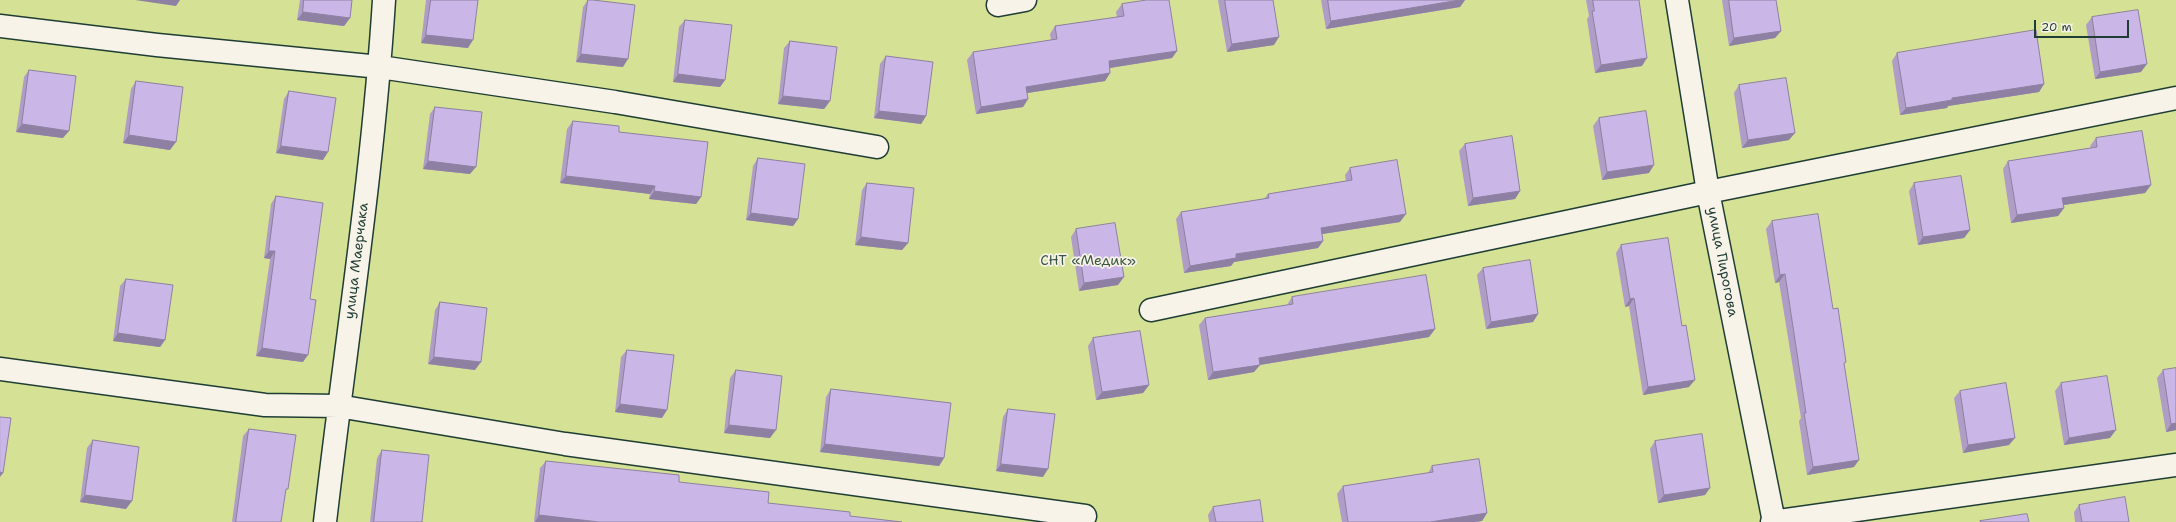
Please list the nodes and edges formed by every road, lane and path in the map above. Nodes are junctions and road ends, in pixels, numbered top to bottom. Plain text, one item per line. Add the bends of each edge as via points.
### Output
1 (384, 0) edge
2 (1025, 0) edge
3 (1677, 0) edge
4 (998, 5) dead end
5 (0, 26) edge
6 (380, 67) junction
7 (2176, 98) edge
8 (877, 147) dead end
9 (1708, 192) junction
10 (1151, 310) dead end
11 (0, 369) edge
12 (338, 406) junction
13 (2176, 465) edge
14 (1085, 516) dead end
15 (325, 522) edge
16 (1773, 522) edge

1 - 6 street, улица Маерчака
2 - 4 street
3 - 9 street, улица Пирогова
5 - 6 street via 157,45
6 - 8 street via 615,102
6 - 12 street, улица Маерчака
7 - 9 street
9 - 10 street
9 - 16 street, улица Пирогова
11 - 12 street via 265,405
12 - 14 street via 565,444
12 - 15 street, улица Маерчака
13 - 16 street

